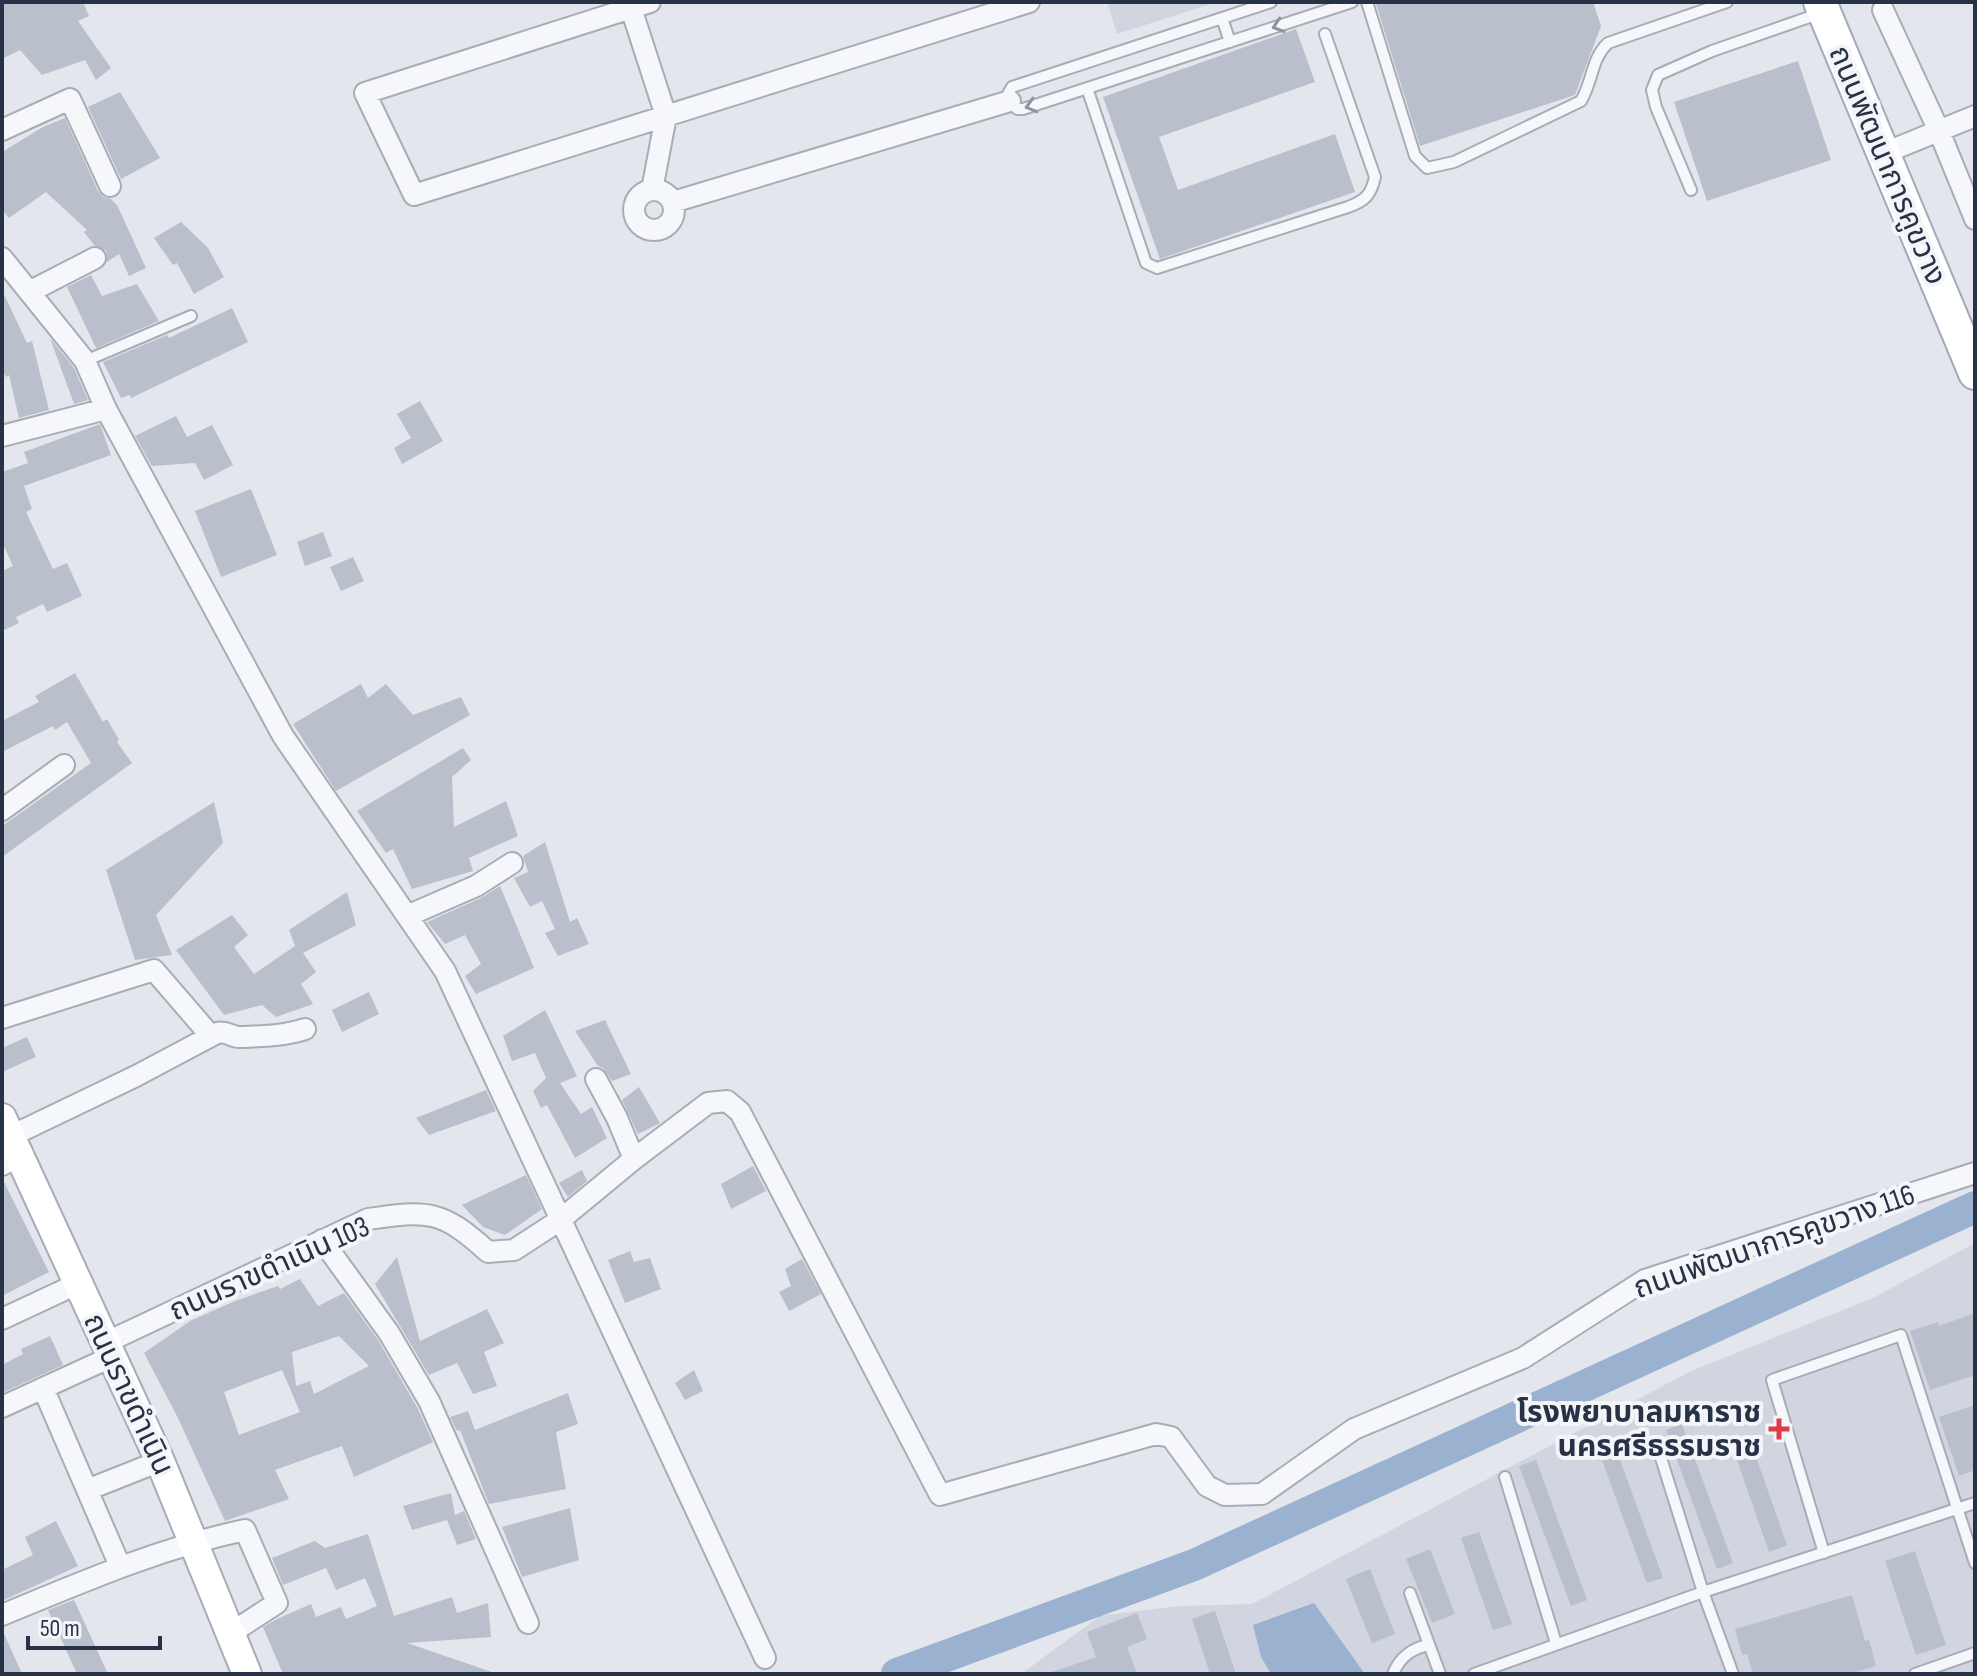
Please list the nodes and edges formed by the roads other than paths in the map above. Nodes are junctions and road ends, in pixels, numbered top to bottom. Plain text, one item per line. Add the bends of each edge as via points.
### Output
1 (1029, 2) edge
2 (1271, 2) edge
3 (1352, 2) edge
4 (1367, 2) edge
5 (1727, 2) edge
6 (636, 4) edge
7 (1822, 7) edge
8 (1883, 10) dead end
9 (1222, 18) junction
10 (1325, 34) dead end
11 (1230, 42) junction
12 (1087, 88) junction
13 (1010, 101) junction
14 (666, 116) junction
15 (1975, 116) edge
16 (2, 130) edge
17 (1939, 131) junction
18 (1882, 154) junction
19 (110, 186) dead end
20 (652, 190) junction
21 (1691, 190) dead end
22 (673, 202) junction
23 (1975, 219) edge
24 (95, 258) dead end
25 (2, 259) edge
26 (31, 291) junction
27 (191, 316) dead end
28 (85, 361) junction
29 (1975, 373) edge
30 (106, 409) junction
31 (2, 436) edge
32 (64, 765) dead end
33 (2, 810) edge
34 (512, 863) dead end
35 (407, 916) junction
36 (2, 1018) edge
37 (305, 1029) dead end
38 (210, 1035) junction
39 (596, 1079) dead end
40 (9, 1144) edge
41 (634, 1159) junction
42 (1975, 1173) edge
43 (560, 1220) junction
44 (322, 1240) junction
45 (77, 1284) junction
46 (2, 1319) edge
47 (108, 1350) junction
48 (43, 1388) junction
49 (2, 1407) edge
50 (1661, 1458) dead end
51 (160, 1461) junction
52 (1505, 1477) dead end
53 (87, 1490) junction
54 (940, 1495) joint
55 (1975, 1503) edge
56 (1957, 1509) junction
57 (195, 1541) junction
58 (1824, 1553) junction
59 (1975, 1563) edge
60 (120, 1566) junction
61 (1703, 1592) junction
62 (1410, 1593) dead end
63 (2, 1615) edge
64 (528, 1623) dead end
65 (231, 1633) junction
66 (1556, 1643) junction
67 (1429, 1645) junction
68 (1975, 1653) edge
69 (765, 1658) dead end
70 (247, 1674) edge
71 (1393, 1674) edge
72 (1440, 1674) edge
73 (1474, 1674) edge
74 (1733, 1674) edge
75 (1915, 1674) edge

1 - 14 street
2 - 9 lane
3 -> 11 lane
4 - 5 lane via 1415,156 1427,168 1454,162 1581,101 1599,51 1608,43
6 - 14 street
6 - 14 street via 365,93 414,195
7 - 18 main road, ถนนพัฒนาการคูขวาง
7 - 21 lane via 1658,75 1652,90 1656,107
8 - 17 street
9 - 11 lane
9 - 13 lane via 1012,87
10 - 12 lane via 1375,177 1372,193 1348,207 1157,268 1146,263
11 - 12 lane
12 -> 13 lane via 1023,109
13 - 22 street
14 - 20 street
15 - 17 street
16 - 19 street via 70,99
17 - 18 street
17 - 23 street
18 - 29 main road, ถนนพัฒนาการคูขวาง
20 - 22 street
20 - 22 street via 636,201 634,215 642,226 655,230 667,225 674,215
24 - 26 street
25 - 26 street
26 - 28 street
27 - 28 lane
28 - 30 street
30 - 31 street
30 - 35 street via 283,736
32 - 33 street
34 - 35 street via 476,886
35 - 43 street via 445,971
36 - 38 street via 154,970
37 - 38 street via 277,1036 241,1037 223,1031
38 - 40 street
39 - 41 street
40 - 45 main road, ถนนราขดำเนิน
41 - 43 street, ถนนราขดำเนิน 103
41 - 54 street, ถนนราขดำเนิน 103 via 708,1103 727,1101 740,1112
42 - 54 street, ถนนพัฒนาการคูขวาง 116 via 1645,1280 1523,1358 1354,1429 1262,1494 1225,1495 1207,1486 1171,1437 1156,1434
43 - 44 street, ถนนราขดำเนิน 103 via 514,1250 488,1252 440,1216 406,1213 368,1219
43 - 69 street
44 - 47 street, ถนนราขดำเนิน 103
44 - 64 street via 389,1333 429,1401
45 - 46 street
45 - 47 main road, ถนนราขดำเนิน
47 - 48 street, ถนนราขดำเนิน 103
47 - 51 main road, ถนนราขดำเนิน
48 - 49 street, ถนนราขดำเนิน 103
48 - 53 street
50 - 61 lane
51 - 53 street
51 - 57 main road, ถนนราขดำเนิน
52 - 66 lane
53 - 60 street
55 - 56 lane
56 - 58 lane
56 - 58 lane via 1901,1335 1772,1380
56 - 59 lane
57 - 60 street
57 - 65 main road, ถนนราขดำเนิน
57 - 65 street via 245,1530 277,1603
58 - 61 lane
60 - 63 street
61 - 66 lane
61 - 74 lane
62 - 67 lane
65 - 70 main road, ถนนราขดำเนิน
66 - 73 lane
67 - 71 lane via 1414,1648
67 - 72 lane
68 - 75 lane

